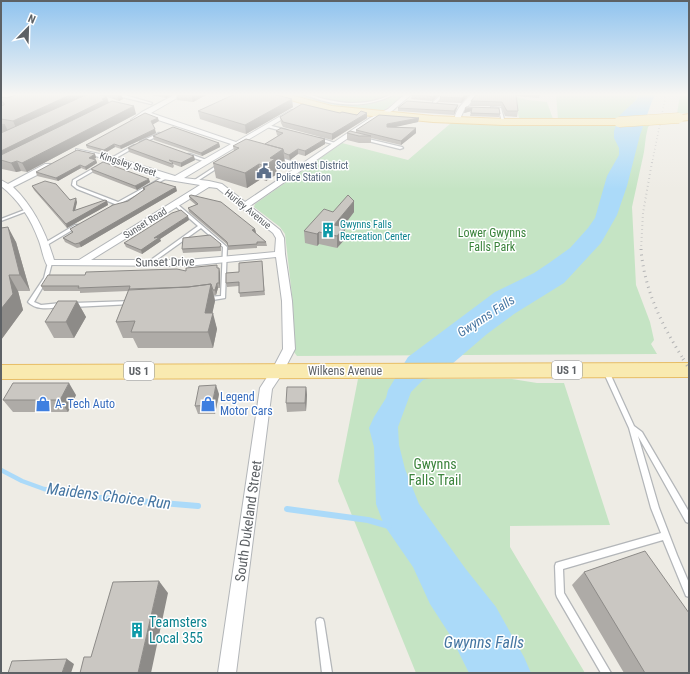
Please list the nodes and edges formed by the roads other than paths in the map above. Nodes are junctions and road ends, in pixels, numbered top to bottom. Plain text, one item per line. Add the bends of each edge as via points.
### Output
1 (172, 125) edge
2 (365, 125) edge
3 (268, 126) joint
4 (166, 131) edge
5 (290, 132) edge
6 (313, 138) edge
7 (364, 139) edge
8 (147, 140) junction
9 (153, 142) edge
10 (236, 144) junction
11 (336, 144) junction
12 (401, 148) dead end
13 (78, 150) edge
14 (187, 154) edge
15 (112, 158) junction
16 (276, 158) edge
17 (57, 161) edge
18 (207, 161) junction
19 (222, 164) edge
20 (304, 166) junction
21 (166, 176) junction
22 (178, 178) junction
23 (195, 181) junction
24 (209, 184) junction
25 (5, 185) edge
26 (118, 204) junction
27 (175, 204) junction
28 (245, 206) junction
29 (111, 208) edge
30 (28, 210) junction
31 (1, 220) edge
32 (84, 222) edge
33 (201, 226) junction
34 (45, 244) junction
35 (280, 254) junction
36 (225, 259) junction
37 (81, 262) junction
38 (150, 262) junction
39 (50, 263) junction
40 (201, 300) edge
41 (140, 302) edge
42 (606, 370) junction
43 (689, 370) edge
44 (1, 372) edge
45 (278, 372) junction
46 (632, 428) junction
47 (689, 519) edge
48 (665, 536) junction
49 (689, 593) edge
50 (320, 622) dead end
51 (227, 673) edge
52 (327, 673) edge
53 (606, 673) edge

1 - 10 street
2 - 11 street via 353,136
3 - 5 lane
3 - 10 street
4 - 8 lane
6 - 11 lane
7 - 12 lane
8 - 9 lane
8 - 15 lane
10 - 18 street
11 - 20 street
13 - 15 street, Kingsley Street
14 - 18 lane
15 - 21 street, Kingsley Street
15 - 26 lane via 74,181 74,185
16 - 20 lane
17 - 25 street
18 - 22 street
19 - 23 lane
20 - 28 street
21 - 22 street, Kingsley Street
21 - 26 lane
22 - 23 street, Hurley Avenue
23 - 24 street, Hurley Avenue
24 - 27 street, Sunset Road
24 - 28 street, Hurley Avenue via 219,186
25 - 30 street
26 - 29 lane
27 - 33 lane
27 - 37 street, Sunset Road
28 - 35 street, Hurley Avenue via 276,232 280,238
30 - 31 lane
30 - 34 street
32 - 34 lane
33 - 36 lane via 225,247
33 - 38 lane
34 - 39 street
35 - 36 street, Sunset Drive
35 - 45 street, Hurley Avenue via 287,301 290,349
36 - 38 street, Sunset Drive via 187,263
36 - 40 lane via 223,297
37 - 38 street, Sunset Drive
37 - 39 street, Sunset Drive
39 - 41 lane via 46,278 31,302 34,305
42 - 43 main road, Wilkens Avenue / US 1
42 - 45 main road, Wilkens Avenue / US 1
42 - 46 lane
44 - 45 main road, Wilkens Avenue / US 1
45 - 51 street, South Dukeland Street via 266,388
46 - 47 lane via 640,434
46 - 48 lane
48 - 49 lane
48 - 53 lane via 560,566 560,594
50 - 52 lane

